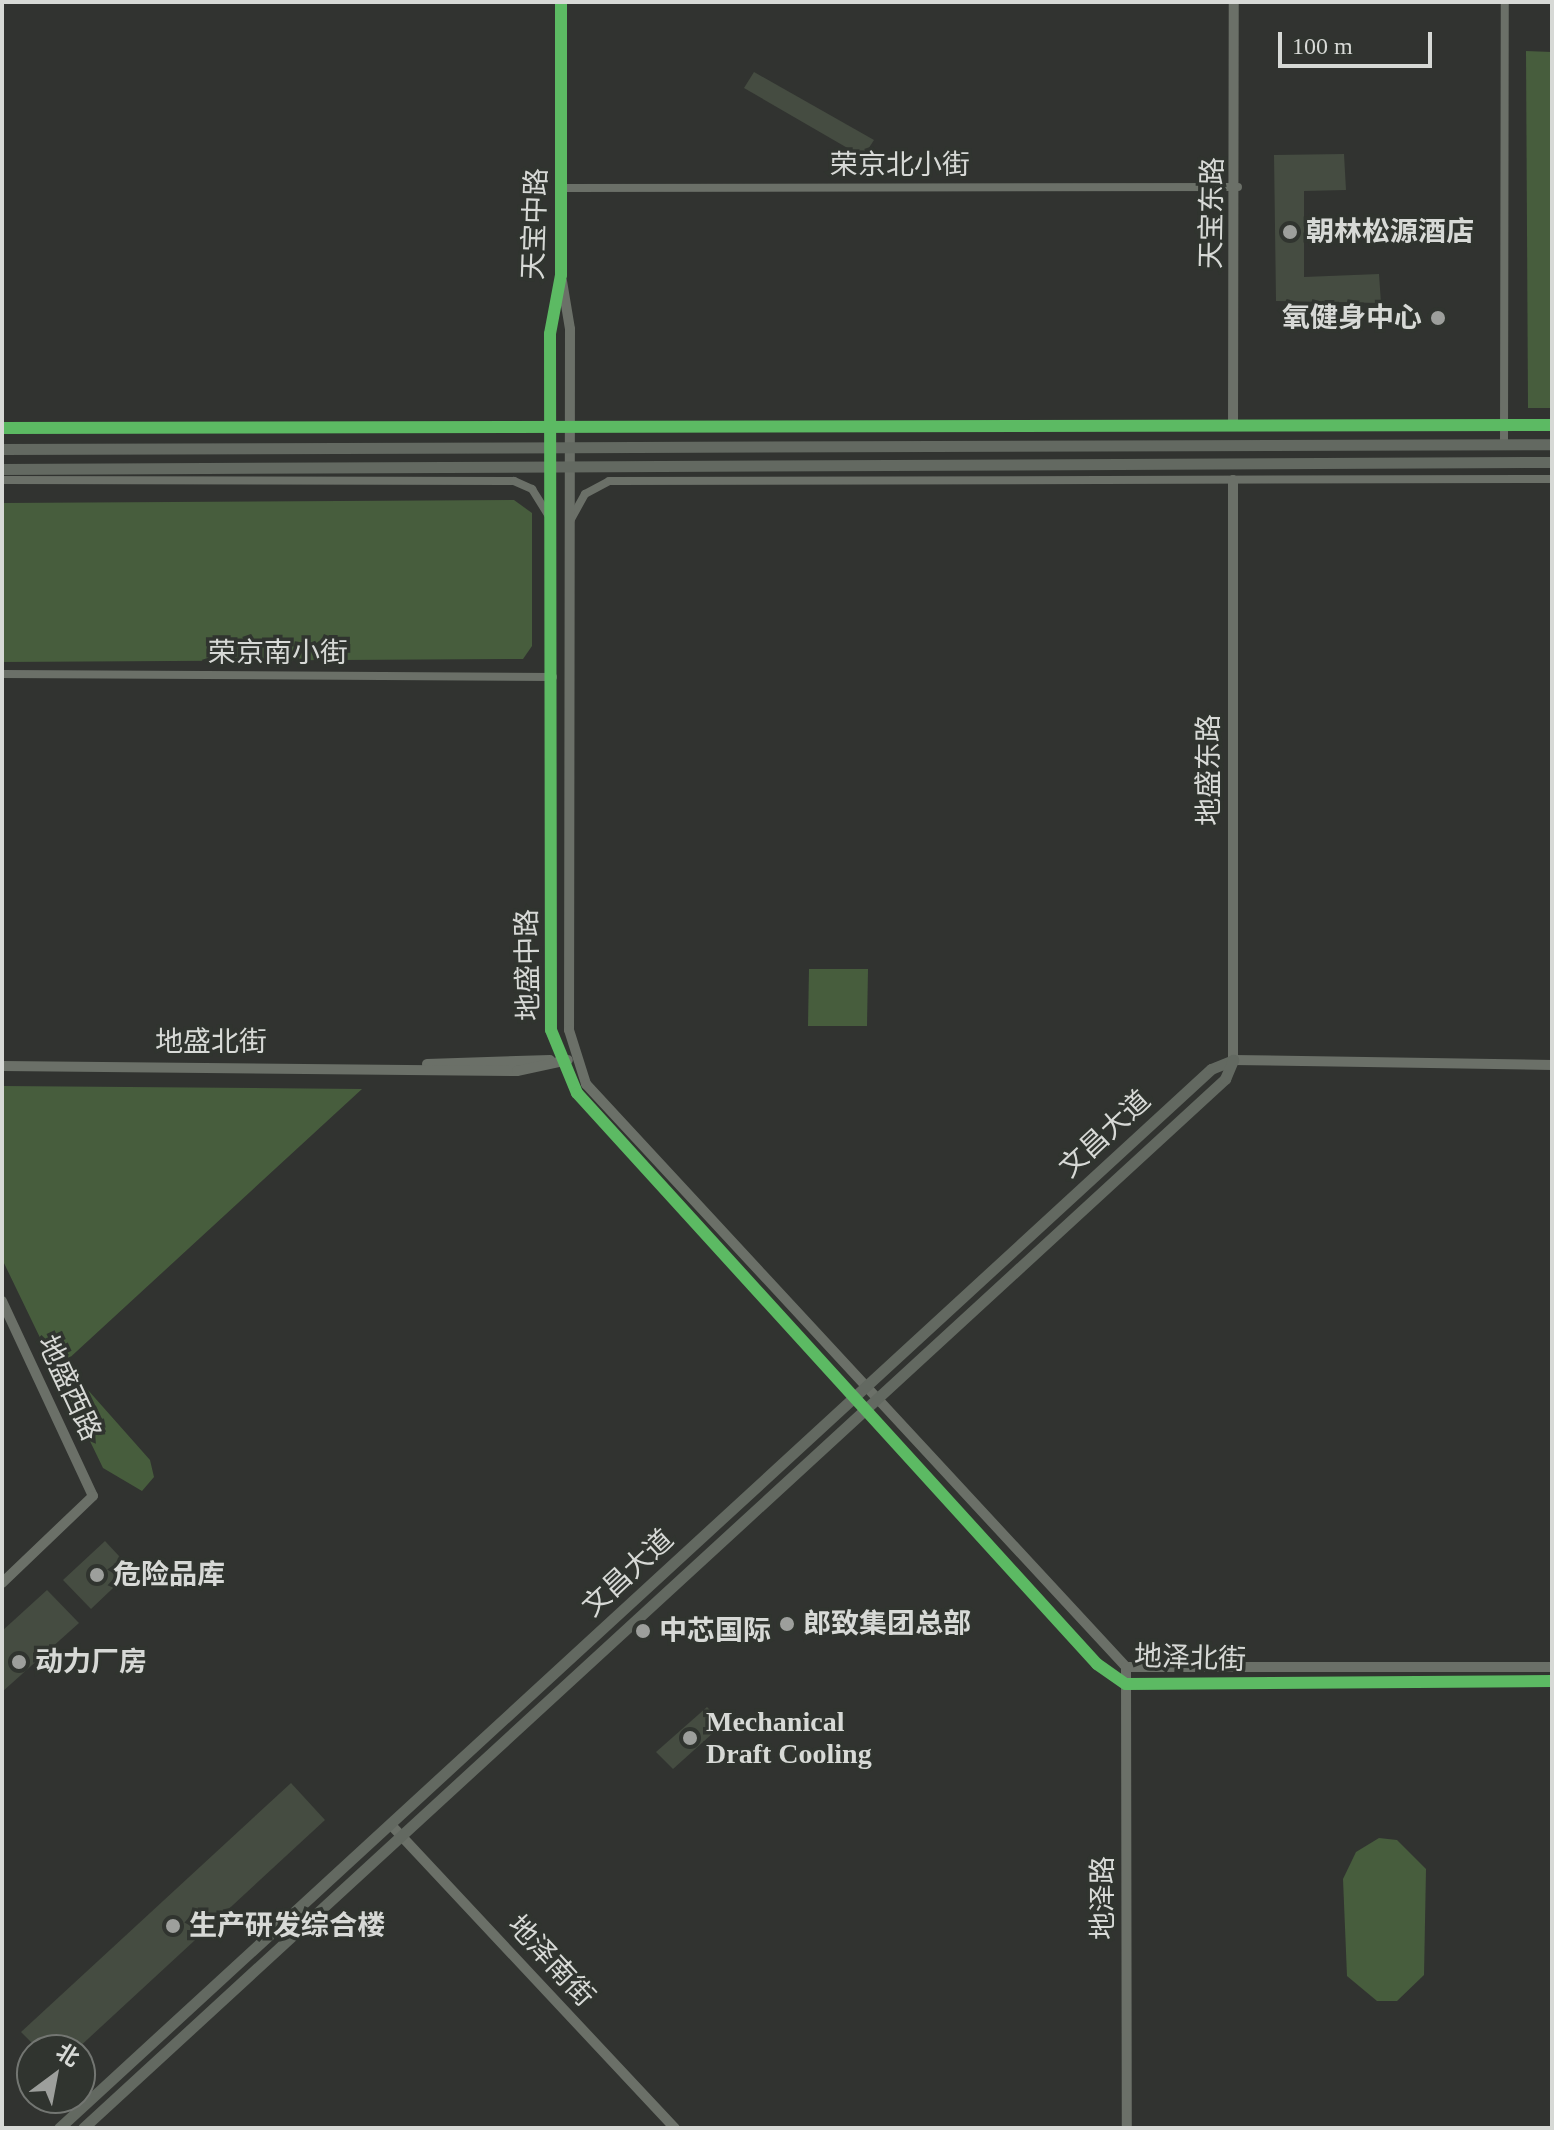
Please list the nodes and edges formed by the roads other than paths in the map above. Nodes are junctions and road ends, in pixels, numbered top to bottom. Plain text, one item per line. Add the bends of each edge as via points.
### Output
1 (561, 2) edge
2 (1234, 2) edge
3 (1505, 2) edge
4 (1238, 187) junction
5 (563, 188) junction
6 (561, 275) junction
7 (1233, 425) junction
8 (1505, 425) junction
9 (1552, 425) edge
10 (2, 428) edge
11 (551, 429) junction
12 (570, 429) junction
13 (1552, 444) edge
14 (1504, 445) junction
15 (570, 447) junction
16 (552, 448) junction
17 (2, 449) edge
18 (1552, 462) edge
19 (552, 468) junction
20 (570, 468) junction
21 (2, 469) edge
22 (1552, 479) edge
23 (2, 480) edge
24 (1233, 480) junction
25 (551, 520) junction
26 (570, 522) junction
27 (2, 674) edge
28 (554, 677) junction
29 (577, 1057) junction
30 (1233, 1060) junction
31 (564, 1061) junction
32 (1552, 1065) edge
33 (2, 1066) edge
34 (2, 1301) edge
35 (867, 1386) junction
36 (854, 1398) junction
37 (879, 1398) junction
38 (865, 1410) junction
39 (2, 1583) edge
40 (1126, 1667) junction
41 (1552, 1667) edge
42 (1552, 1681) edge
43 (1126, 1684) junction
44 (392, 1826) junction
45 (403, 1838) junction
46 (59, 2128) edge
47 (83, 2128) edge
48 (675, 2128) edge
49 (1127, 2128) edge

1 - 5 street, 天宝中路
2 - 4 street, 天宝东路
3 - 8 street
4 - 5 street, 荣京北小街
4 - 7 street, 天宝东路
5 - 6 street, 天宝中路
6 - 11 street, 天宝中路 via 550,334
6 - 12 street, 天宝中路 via 570,329
7 - 8 street
7 - 12 street
8 - 9 street
8 - 14 street
10 - 11 street
11 - 12 street
11 - 16 street, 天宝中路
12 - 15 street, 天宝中路
13 - 14 main road
14 - 15 main road
15 - 16 main road
15 - 20 street, 天宝中路
16 - 17 main road
16 - 19 street, 天宝中路
18 - 20 main road
19 - 20 main road
19 - 21 main road
19 - 25 street, 地盛中路
20 - 26 street, 地盛中路
22 - 24 street
23 - 25 street via 514,481 541,499
24 - 26 street via 609,481 585,494
24 - 30 street, 地盛东路
25 - 28 street, 地盛中路
26 - 29 street, 地盛中路 via 569,1030
27 - 28 street, 荣京南小街
28 - 31 street, 地盛中路 via 551,1030
29 - 31 street, 地盛北街
29 - 35 street, 地盛中路 via 586,1084
30 - 32 street
30 - 35 main road, 文昌大道 via 1211,1069
30 - 37 main road, 文昌大道 via 1225,1079
31 - 33 street, 地盛北街
31 - 36 street, 地盛中路 via 577,1093
34 - 39 street, 地盛西路 via 93,1496
35 - 36 main road, 文昌大道
35 - 37 street, 地泽北街
36 - 38 street, 地泽北街
36 - 44 main road, 文昌大道
37 - 38 main road, 文昌大道
37 - 40 street, 地泽北街
38 - 43 street, 地泽北街 via 1097,1664
38 - 45 main road, 文昌大道 via 560,1685
40 - 41 street, 地泽北街
40 - 43 street, 地泽路
42 - 43 street, 地泽北街
43 - 49 street, 地泽路
44 - 45 street, 地泽南街
44 - 46 main road, 文昌大道
45 - 47 main road, 文昌大道
45 - 48 street, 地泽南街

